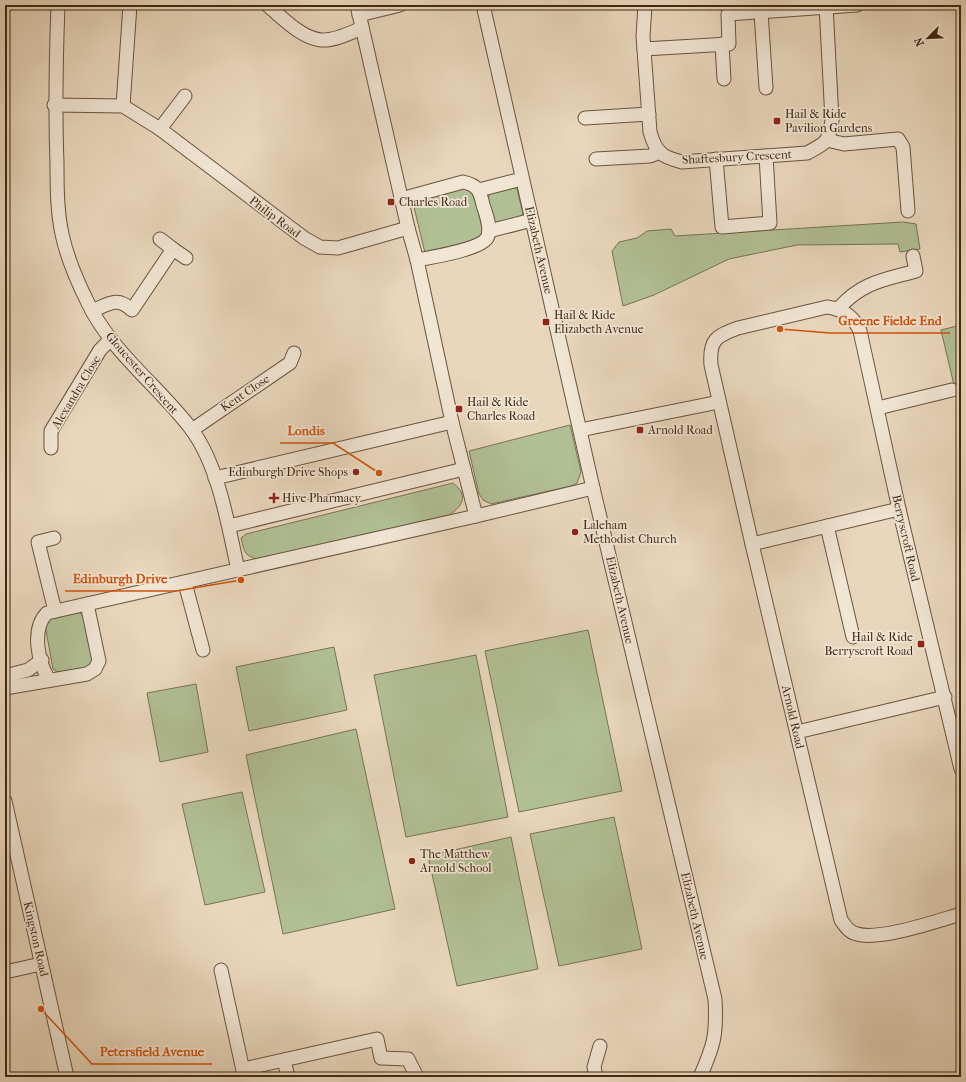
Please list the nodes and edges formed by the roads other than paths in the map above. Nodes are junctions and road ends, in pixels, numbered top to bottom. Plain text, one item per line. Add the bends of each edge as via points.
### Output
1 (58, 5) edge
2 (130, 5) edge
3 (267, 5) edge
4 (400, 5) edge
5 (482, 5) edge
6 (645, 5) edge
7 (857, 5) edge
8 (826, 6) edge
9 (762, 12) junction
10 (359, 16) edge
11 (722, 44) junction
12 (644, 49) junction
13 (724, 79) dead end
14 (766, 88) dead end
15 (185, 96) dead end
16 (54, 104) junction
17 (123, 106) junction
18 (649, 114) junction
19 (585, 118) dead end
20 (160, 129) junction
21 (826, 140) junction
22 (660, 152) junction
23 (766, 156) junction
24 (596, 159) dead end
25 (716, 159) junction
26 (522, 179) junction
27 (479, 190) junction
28 (401, 200) junction
29 (908, 211) dead end
30 (532, 220) junction
31 (408, 228) junction
32 (489, 231) junction
33 (160, 239) dead end
34 (173, 249) junction
35 (913, 256) dead end
36 (186, 258) dead end
37 (417, 260) junction
38 (842, 310) junction
39 (92, 311) junction
40 (111, 340) junction
41 (294, 353) dead end
42 (952, 390) dead end
43 (719, 402) junction
44 (878, 408) junction
45 (452, 422) junction
46 (192, 430) junction
47 (580, 430) junction
48 (51, 448) dead end
49 (464, 469) junction
50 (215, 478) junction
51 (593, 488) junction
52 (899, 509) junction
53 (476, 516) junction
54 (229, 526) junction
55 (827, 526) junction
56 (54, 538) dead end
57 (752, 544) junction
58 (238, 570) junction
59 (185, 583) junction
60 (88, 604) junction
61 (55, 611) junction
62 (853, 637) dead end
63 (203, 650) dead end
64 (42, 660) junction
65 (5, 676) edge
66 (49, 680) junction
67 (5, 688) edge
68 (944, 698) junction
69 (796, 732) junction
70 (961, 769) edge
71 (5, 801) edge
72 (961, 914) edge
73 (41, 964) junction
74 (221, 970) dead end
75 (5, 972) edge
76 (600, 1046) dead end
77 (284, 1060) junction
78 (244, 1076) edge
79 (67, 1077) edge
80 (288, 1077) edge
81 (417, 1077) edge
82 (596, 1077) edge
83 (700, 1077) edge

1 - 16 street, Gloucester Crescent
2 - 17 street
3 - 10 street via 300,31 322,40 337,37
4 - 10 street
5 - 26 street, Elizabeth Avenue
6 - 12 street
7 - 8 street
8 - 9 street
8 - 21 street via 832,120 830,137
9 - 11 street via 728,14 729,44
9 - 14 street
10 - 28 street
11 - 12 street
11 - 13 street
12 - 18 street
15 - 20 street
16 - 17 street
16 - 39 street, Gloucester Crescent via 58,203 62,234 72,270
17 - 20 street, Philip Road
18 - 19 street
18 - 22 street via 654,146
20 - 31 street, Philip Road via 304,238 320,247 338,248
21 - 23 street, Shaftesbury Crescent via 807,153
21 - 29 street via 844,144 898,139 902,147
22 - 24 street via 650,156
22 - 25 street, Shaftesbury Crescent via 666,158 682,162
23 - 25 street, Shaftesbury Crescent
23 - 25 street via 770,223 722,227
26 - 27 street
26 - 30 street, Elizabeth Avenue
27 - 28 street via 472,184 463,182
27 - 32 street
28 - 31 street
30 - 32 street
30 - 47 street, Elizabeth Avenue
31 - 37 street
32 - 37 street via 486,238 474,246
33 - 34 street
34 - 36 street
34 - 39 street via 132,310 117,301
35 - 38 street via 916,271 868,284 849,297
37 - 45 street
38 - 43 street, Arnold Road via 827,307 814,309 738,328 717,338 710,352
38 - 44 street, Berryscroft Road via 856,322 860,331
39 - 40 street, Gloucester Crescent
40 - 46 street, Gloucester Crescent
40 - 48 street, Alexandra Close via 100,350 51,431
41 - 46 street, Kent Close via 290,363
42 - 44 street
43 - 47 street
43 - 57 street, Arnold Road
44 - 52 street, Berryscroft Road
45 - 49 street
45 - 50 street
46 - 50 street, Gloucester Crescent
47 - 51 street, Elizabeth Avenue
49 - 53 street
49 - 54 street
50 - 54 street, Gloucester Crescent
51 - 53 street
51 - 83 street, Elizabeth Avenue via 715,999 716,1025 713,1046
52 - 55 street
52 - 68 street, Berryscroft Road
53 - 58 street
54 - 58 street, Gloucester Crescent
55 - 57 street
55 - 62 street
56 - 61 street via 38,542
57 - 69 street, Arnold Road
58 - 59 street
59 - 60 street
59 - 63 street
60 - 61 street
60 - 66 street via 99,661 95,669 88,674
61 - 64 street via 47,613 41,619 38,639
64 - 65 street via 28,670
64 - 66 street
66 - 67 street
68 - 69 street
68 - 70 street, Berryscroft Road
69 - 72 street, Arnold Road via 841,920 847,930 867,936 895,932
71 - 73 street, Kingston Road
73 - 75 street
73 - 79 street, Kingston Road
74 - 78 street
76 - 82 street via 594,1067
77 - 78 street via 248,1068
77 - 80 street
77 - 81 street via 377,1039 381,1058 408,1059

